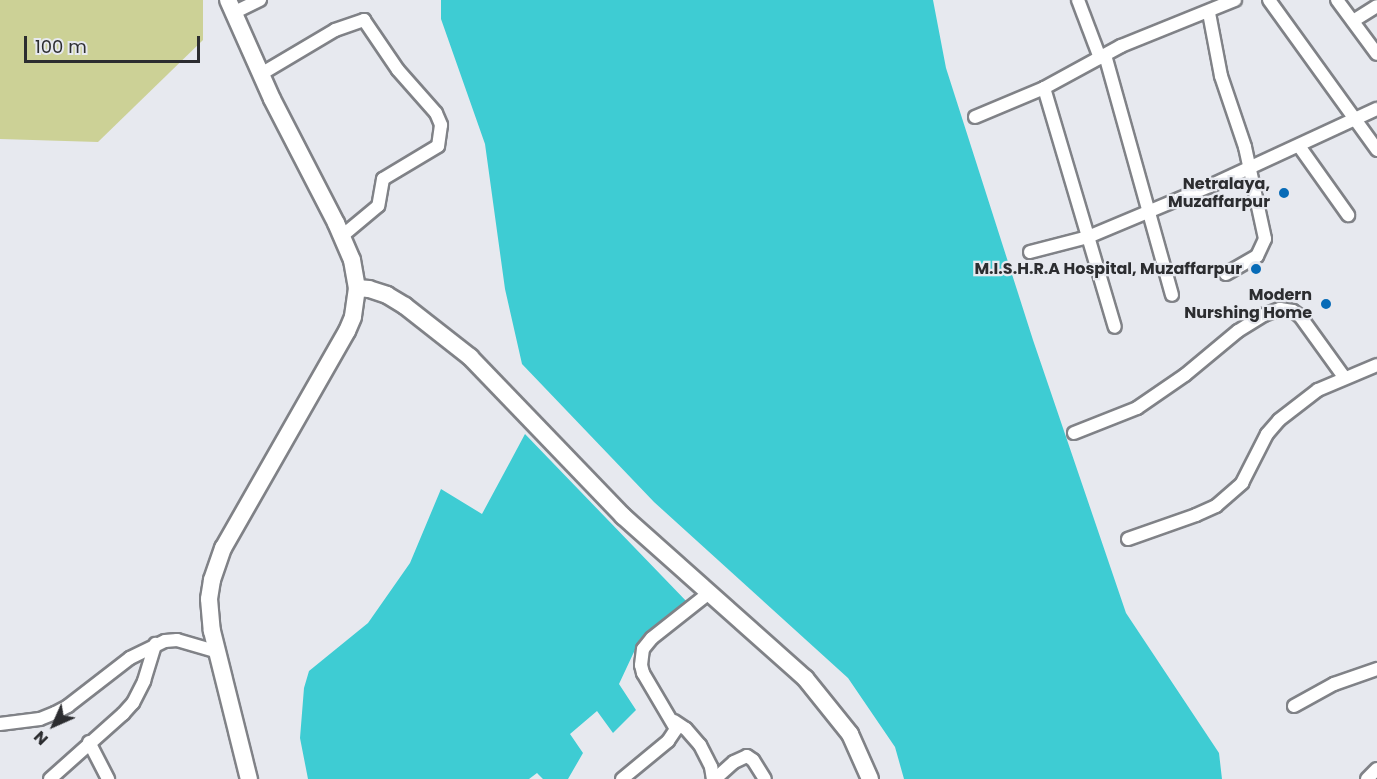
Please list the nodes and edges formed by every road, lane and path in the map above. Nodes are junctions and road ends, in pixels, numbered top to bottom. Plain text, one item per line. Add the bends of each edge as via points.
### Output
1 (260, 0) edge
2 (1078, 0) edge
3 (1235, 0) edge
4 (1269, 0) edge
5 (1337, 0) edge
6 (1377, 6) edge
7 (231, 7) edge
8 (1209, 13) junction
9 (1353, 21) junction
10 (1377, 54) edge
11 (1103, 57) junction
12 (261, 74) junction
13 (1044, 88) junction
14 (1377, 109) edge
15 (975, 117) dead end
16 (1354, 120) junction
17 (1299, 146) junction
18 (1377, 150) edge
19 (1249, 167) junction
20 (1150, 210) junction
21 (1348, 215) dead end
22 (342, 236) junction
23 (1088, 237) junction
24 (1030, 252) dead end
25 (1227, 274) dead end
26 (357, 288) junction
27 (1172, 295) dead end
28 (1115, 327) dead end
29 (1377, 365) edge
30 (1344, 377) junction
31 (1074, 432) dead end
32 (1128, 539) dead end
33 (709, 594) junction
34 (155, 644) junction
35 (218, 652) junction
36 (1377, 669) edge
37 (1294, 706) dead end
38 (674, 721) junction
39 (0, 724) edge
40 (90, 742) junction
41 (1377, 769) edge
42 (50, 779) edge
43 (108, 779) edge
44 (249, 779) edge
45 (622, 779) edge
46 (714, 779) edge
47 (765, 779) edge
48 (870, 779) edge
49 (1367, 779) edge

1 - 7 street
2 - 11 street
3 - 8 street
4 - 16 street
5 - 9 street
6 - 9 street
7 - 12 street
8 - 11 street via 1121,46
8 - 19 street via 1221,76
9 - 10 street
11 - 13 street
11 - 20 street
12 - 22 street
12 - 22 street via 334,30 364,20 398,70 436,112 441,126 438,146 383,179 378,206
13 - 15 street
13 - 23 street
14 - 16 street
16 - 17 street
16 - 18 street
17 - 19 street
17 - 21 street
19 - 20 street
19 - 25 street via 1265,239 1257,256
20 - 23 street
20 - 27 street
22 - 26 street via 356,273
23 - 24 street
23 - 28 street
26 - 33 street via 387,295 426,320 470,357 623,516
26 - 35 street via 347,331 217,563 209,599
29 - 30 street
30 - 31 street via 1300,316 1280,309 1238,331 1137,408
30 - 32 street via 1317,390 1279,420 1231,495 1197,515
33 - 38 street via 652,638 643,650 643,673
33 - 48 street via 798,672 830,707 850,734
34 - 35 street via 177,640
34 - 39 street via 55,713
34 - 40 street via 133,702
35 - 44 street
36 - 37 street via 1334,684
38 - 45 street via 673,736
38 - 46 street via 700,745
40 - 42 street
40 - 43 street
41 - 49 street
46 - 47 street via 747,756

